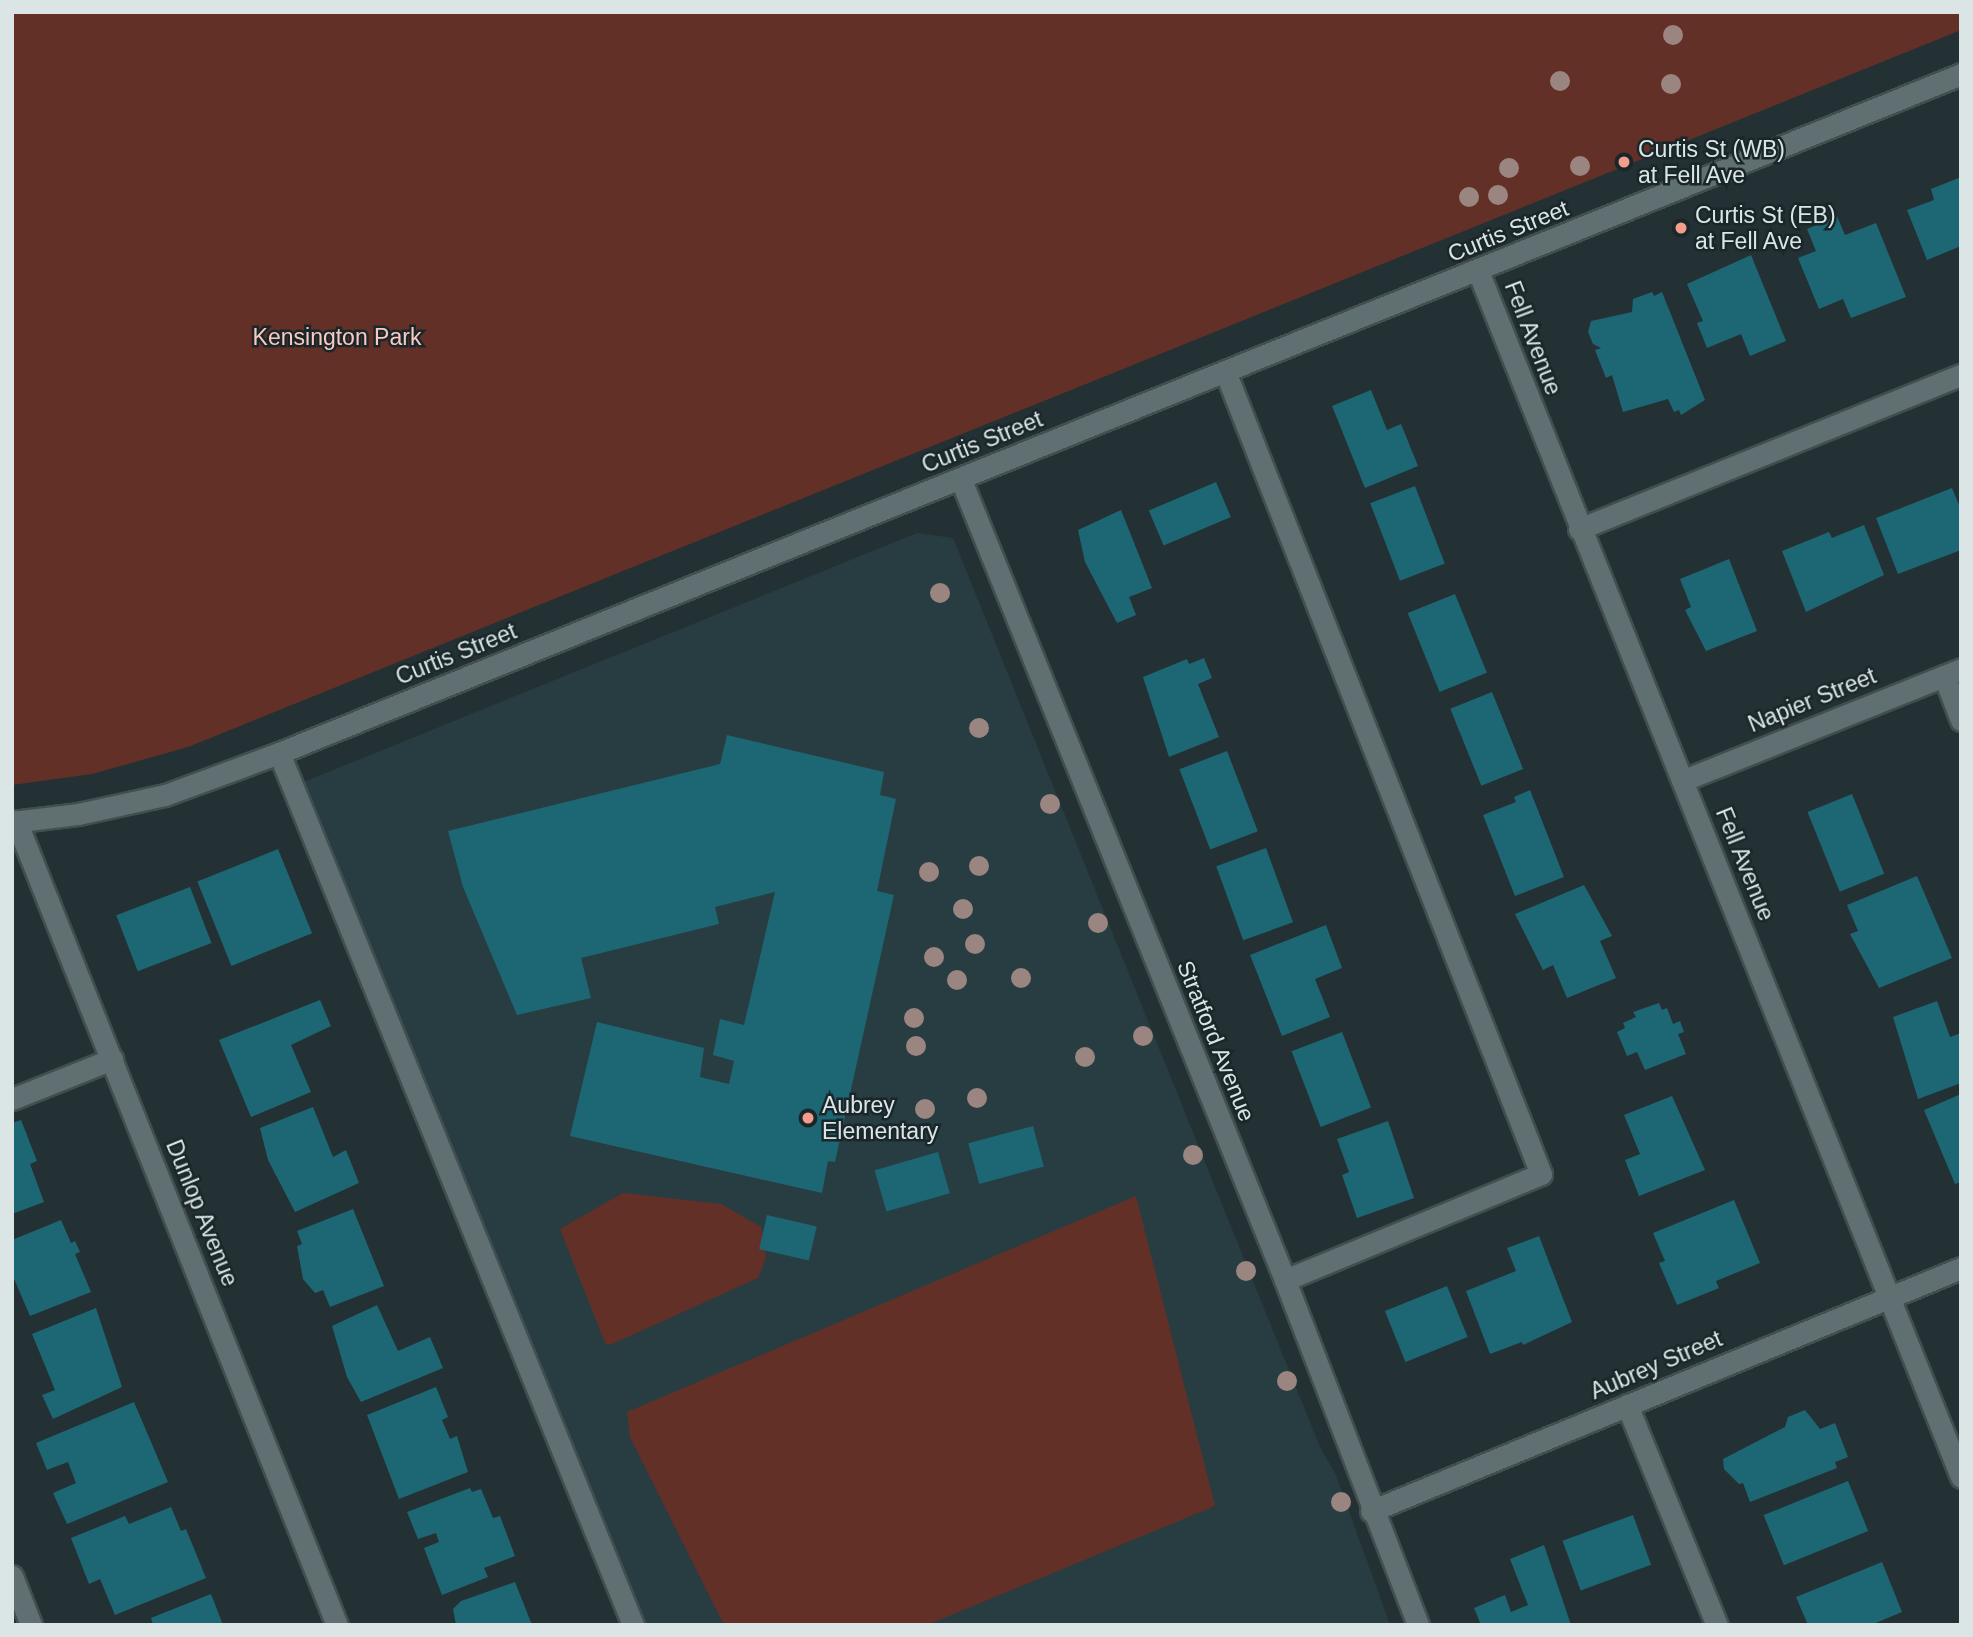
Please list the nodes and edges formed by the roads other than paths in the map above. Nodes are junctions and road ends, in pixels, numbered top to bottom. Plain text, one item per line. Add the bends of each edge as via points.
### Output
1 (1961, 74) edge
2 (1478, 271) junction
3 (1226, 372) junction
4 (1961, 375) edge
5 (961, 480) junction
6 (1580, 529) junction
7 (1952, 672) edge
8 (1961, 720) edge
9 (279, 753) junction
10 (1684, 780) junction
11 (14, 822) edge
12 (112, 1059) junction
13 (12, 1099) edge
14 (1961, 1268) edge
15 (1285, 1280) junction
16 (1889, 1297) junction
17 (1627, 1405) junction
18 (1961, 1477) edge
19 (1371, 1511) junction
20 (12, 1576) edge
21 (32, 1625) edge
22 (337, 1625) edge
23 (634, 1625) edge
24 (1418, 1625) edge
25 (1717, 1625) edge

1 - 2 street, Curtis Street
2 - 3 street, Curtis Street
2 - 6 street, Fell Avenue
3 - 5 street, Curtis Street
3 - 15 street via 1541,1174
4 - 6 street
5 - 9 street, Curtis Street
5 - 15 street, Stratford Avenue
6 - 10 street, Fell Avenue
7 - 8 street
7 - 10 street, Napier Street
9 - 11 street, Curtis Street via 165,795
9 - 23 street
10 - 16 street, Fell Avenue
11 - 12 street, Dunlop Avenue
12 - 13 street
12 - 22 street, Dunlop Avenue
14 - 16 street, Aubrey Street
15 - 19 street, Stratford Avenue
16 - 17 street, Aubrey Street
16 - 18 street, Fell Avenue
17 - 19 street, Aubrey Street
17 - 25 street
19 - 24 street, Stratford Avenue
20 - 21 street

